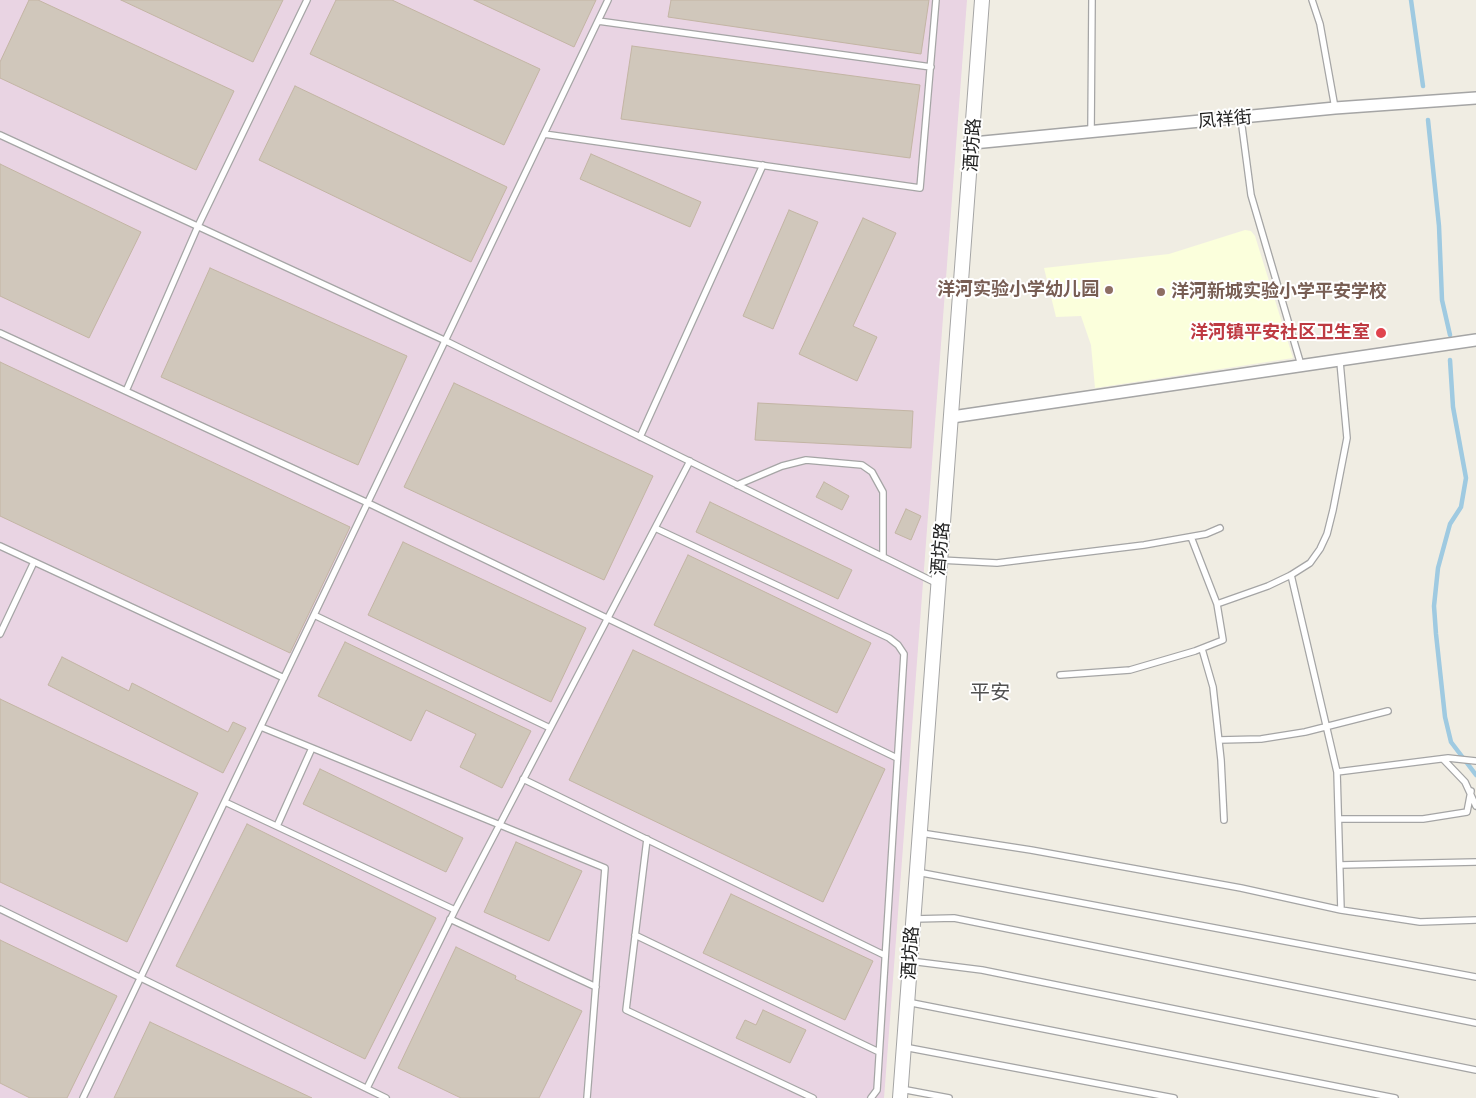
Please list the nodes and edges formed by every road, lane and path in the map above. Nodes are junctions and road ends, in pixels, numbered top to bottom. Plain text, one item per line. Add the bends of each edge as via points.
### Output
1 (307, 0) edge
2 (608, 0) edge
3 (936, 0) edge
4 (982, 0) edge
5 (1092, 0) edge
6 (1312, 0) edge
7 (598, 21) junction
8 (931, 67) junction
9 (1476, 98) edge
10 (1335, 108) junction
11 (1241, 119) junction
12 (1091, 132) junction
13 (544, 134) junction
14 (0, 135) edge
15 (973, 143) junction
16 (763, 165) junction
17 (198, 226) junction
18 (0, 333) edge
19 (1476, 340) edge
20 (446, 341) junction
21 (1340, 362) junction
22 (1301, 365) junction
23 (126, 391) junction
24 (952, 417) junction
25 (640, 436) junction
26 (690, 461) junction
27 (737, 485) junction
28 (368, 503) junction
29 (655, 528) junction
30 (1220, 528) dead end
31 (1191, 537) junction
32 (0, 546) edge
33 (883, 557) junction
34 (940, 560) junction
35 (34, 562) junction
36 (1291, 575) junction
37 (938, 584) junction
38 (1218, 604) junction
39 (314, 615) junction
40 (608, 619) junction
41 (0, 634) edge
42 (1202, 649) junction
43 (1060, 675) dead end
44 (284, 678) junction
45 (1388, 711) dead end
46 (261, 727) junction
47 (1327, 727) junction
48 (550, 728) junction
49 (1219, 740) junction
50 (312, 748) junction
51 (897, 758) junction
52 (1443, 759) junction
53 (1476, 760) edge
54 (1336, 772) junction
55 (524, 779) junction
56 (1471, 791) junction
57 (225, 802) junction
58 (1476, 806) edge
59 (1339, 819) junction
60 (1224, 820) dead end
61 (499, 825) junction
62 (277, 826) junction
63 (920, 833) junction
64 (647, 839) junction
65 (1476, 862) edge
66 (1340, 865) junction
67 (917, 872) junction
68 (0, 909) edge
69 (455, 910) junction
70 (1341, 910) junction
71 (450, 919) junction
72 (914, 919) junction
73 (1476, 920) edge
74 (635, 935) junction
75 (884, 955) junction
76 (910, 961) junction
77 (1476, 977) edge
78 (140, 978) junction
79 (596, 987) junction
80 (907, 1002) junction
81 (1476, 1023) edge
82 (904, 1047) junction
83 (878, 1052) junction
84 (1476, 1070) edge
85 (368, 1088) junction
86 (901, 1093) edge
87 (83, 1098) edge
88 (386, 1098) edge
89 (587, 1098) edge
90 (813, 1098) edge
91 (871, 1098) edge
92 (949, 1098) edge
93 (1174, 1098) edge
94 (1395, 1098) edge

1 - 17 lane
2 - 7 lane
3 - 8 lane
4 - 15 street, 酒坊路
5 - 12 lane
6 - 10 lane via 1320,24
7 - 8 lane
7 - 13 lane
8 - 16 lane via 920,188
9 - 10 street, 凤祥街
10 - 11 street, 凤祥街
11 - 12 street, 凤祥街
11 - 22 lane via 1251,195
12 - 15 street, 凤祥街
13 - 16 lane
13 - 20 lane
14 - 17 lane
15 - 24 street, 酒坊路
16 - 25 lane
17 - 20 lane
17 - 23 lane
18 - 23 lane
19 - 21 street
20 - 25 lane
20 - 28 lane
21 - 22 street
21 - 36 lane via 1347,438 1333,510 1320,549 1310,563
22 - 24 street
23 - 28 lane
24 - 34 street, 酒坊路
25 - 26 lane
26 - 27 lane
26 - 29 lane
27 - 33 lane
27 - 33 lane via 782,466 806,460 862,465 872,472 883,492
28 - 39 lane
28 - 40 lane
29 - 40 lane
29 - 51 lane via 898,645 904,654
30 - 31 lane
31 - 34 lane via 997,563
31 - 38 lane
32 - 35 lane
33 - 37 lane
34 - 37 street, 酒坊路
35 - 41 lane
35 - 44 lane
36 - 38 lane
36 - 47 lane
37 - 63 street, 酒坊路
38 - 42 lane via 1223,640
39 - 44 lane
39 - 48 lane
40 - 48 lane
40 - 51 lane
42 - 43 lane via 1130,670
42 - 49 lane via 1213,687
44 - 46 lane
45 - 47 lane
46 - 50 lane
46 - 57 lane
47 - 49 lane via 1262,739
47 - 54 lane
48 - 55 lane
49 - 60 lane
50 - 61 lane
50 - 62 lane
51 - 75 lane
52 - 53 lane
52 - 54 lane
52 - 56 lane
54 - 59 lane
55 - 61 lane
55 - 64 lane
56 - 58 lane
56 - 59 lane via 1467,812 1423,819
57 - 62 lane
57 - 78 lane
59 - 66 lane
61 - 69 lane
61 - 79 lane via 605,868
62 - 69 lane
63 - 67 street, 酒坊路
63 - 70 lane via 1241,888
64 - 74 lane
64 - 75 lane
65 - 66 lane
66 - 70 lane
67 - 72 street, 酒坊路
67 - 77 lane
68 - 78 lane
69 - 71 lane
70 - 73 lane via 1420,922
71 - 79 lane
71 - 85 lane
72 - 76 street, 酒坊路
72 - 81 lane via 954,918
74 - 83 lane
74 - 90 lane via 626,1010
75 - 83 lane
76 - 80 street, 酒坊路
76 - 84 lane via 982,970
78 - 85 lane
78 - 87 lane
79 - 89 lane
80 - 82 street, 酒坊路
80 - 94 lane
82 - 86 street, 酒坊路
82 - 93 lane
83 - 91 lane via 876,1090
85 - 88 lane
86 - 92 lane

